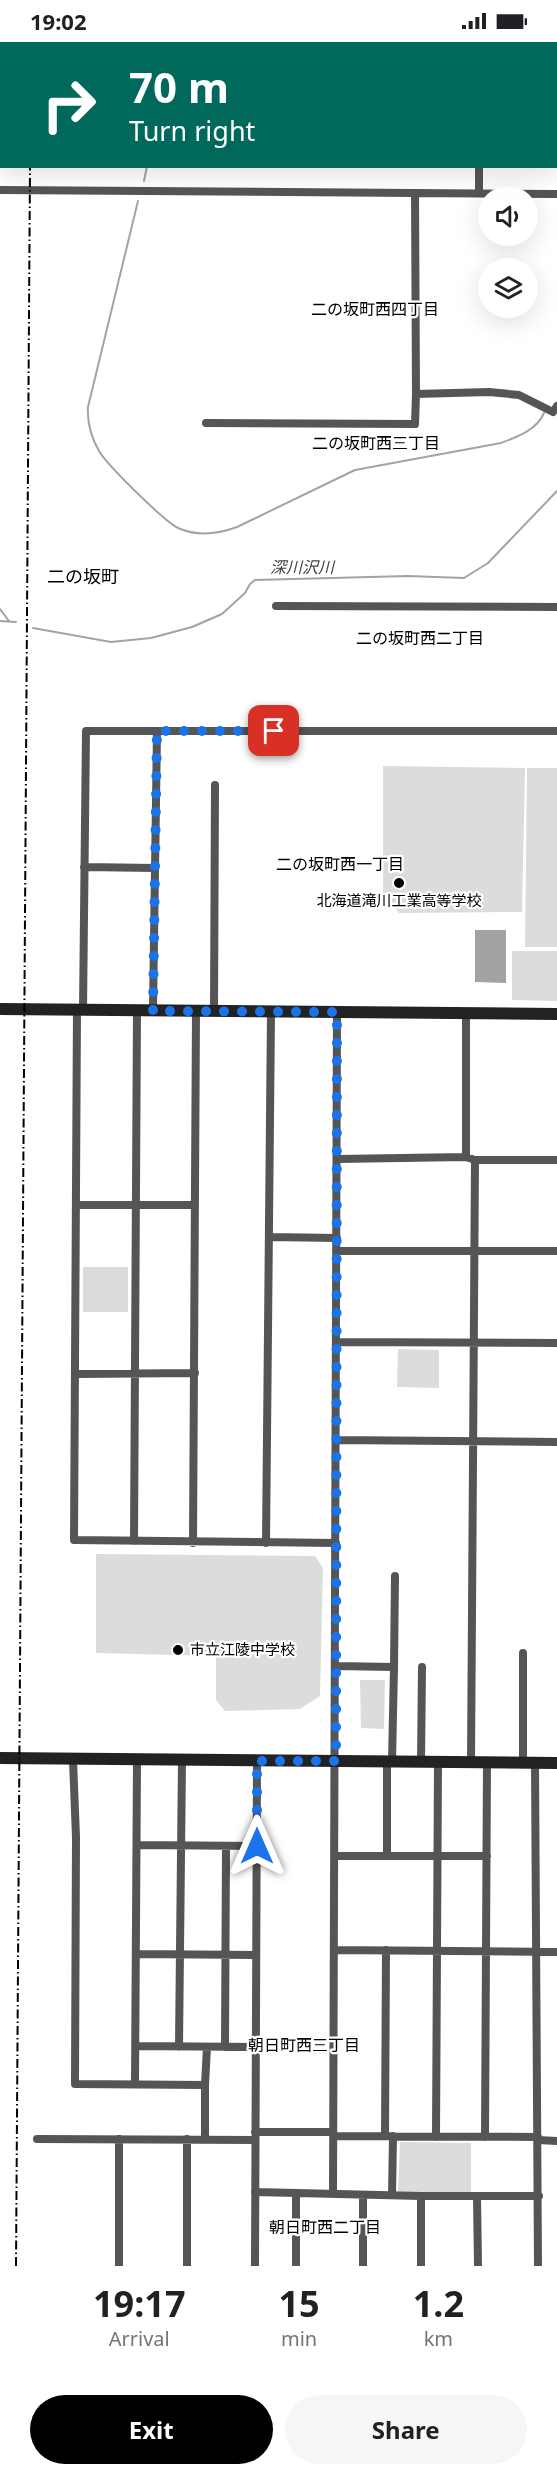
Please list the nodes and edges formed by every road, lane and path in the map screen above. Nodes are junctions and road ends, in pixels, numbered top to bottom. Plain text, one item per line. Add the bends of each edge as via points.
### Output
1 (480, 168) edge
2 (479, 186) edge
3 (0, 190) edge
4 (416, 193) junction
5 (478, 193) edge
6 (538, 194) edge
7 (557, 194) edge
8 (416, 394) junction
9 (557, 406) edge
10 (206, 423) dead end
11 (276, 606) dead end
12 (557, 607) edge
13 (157, 731) junction
14 (557, 731) edge
15 (215, 785) dead end
16 (84, 867) junction
17 (155, 868) junction
18 (0, 1009) edge
19 (80, 1010) junction
20 (137, 1010) junction
21 (153, 1011) junction
22 (196, 1011) junction
23 (214, 1011) junction
24 (271, 1012) junction
25 (337, 1012) junction
26 (466, 1013) junction
27 (557, 1014) edge
28 (337, 1159) junction
29 (471, 1159) junction
30 (557, 1160) edge
31 (76, 1205) junction
32 (136, 1205) junction
33 (195, 1205) junction
34 (269, 1237) junction
35 (337, 1238) junction
36 (336, 1251) junction
37 (474, 1251) junction
38 (557, 1251) edge
39 (336, 1341) junction
40 (474, 1342) junction
41 (557, 1343) edge
42 (195, 1373) junction
43 (76, 1374) junction
44 (135, 1374) junction
45 (336, 1440) junction
46 (474, 1441) junction
47 (557, 1442) edge
48 (134, 1542) junction
49 (193, 1543) junction
50 (266, 1543) junction
51 (336, 1543) junction
52 (395, 1576) dead end
53 (523, 1653) dead end
54 (336, 1666) junction
55 (394, 1666) junction
56 (422, 1667) dead end
57 (0, 1758) edge
58 (73, 1760) junction
59 (137, 1760) junction
60 (182, 1760) junction
61 (257, 1761) junction
62 (336, 1761) junction
63 (389, 1762) junction
64 (421, 1762) junction
65 (438, 1762) junction
66 (471, 1762) junction
67 (487, 1762) junction
68 (529, 1763) junction
69 (557, 1763) edge
70 (138, 1845) junction
71 (181, 1845) junction
72 (226, 1846) junction
73 (257, 1846) junction
74 (335, 1856) junction
75 (387, 1856) junction
76 (437, 1856) junction
77 (487, 1856) junction
78 (335, 1950) junction
79 (386, 1950) junction
80 (436, 1951) junction
81 (487, 1952) junction
82 (536, 1952) junction
83 (557, 1952) edge
84 (138, 1954) junction
85 (181, 1954) junction
86 (225, 1955) junction
87 (255, 1955) junction
88 (136, 2046) junction
89 (179, 2047) junction
90 (207, 2047) junction
91 (225, 2047) junction
92 (255, 2047) junction
93 (135, 2084) junction
94 (205, 2085) junction
95 (334, 2134) junction
96 (255, 2136) junction
97 (389, 2136) junction
98 (436, 2137) junction
99 (485, 2137) junction
100 (37, 2139) dead end
101 (119, 2139) junction
102 (187, 2139) junction
103 (205, 2139) junction
104 (538, 2139) junction
105 (557, 2140) edge
106 (255, 2193) junction
107 (296, 2194) junction
108 (333, 2194) junction
109 (392, 2195) junction
110 (363, 2196) junction
111 (421, 2196) junction
112 (477, 2196) junction
113 (539, 2196) junction
114 (118, 2266) edge
115 (187, 2266) edge
116 (255, 2266) edge
117 (296, 2266) edge
118 (363, 2266) edge
119 (422, 2266) edge
120 (478, 2266) edge
121 (538, 2266) edge

1 - 2 street
3 - 4 street
4 - 5 street
4 - 8 street
6 - 7 street
8 - 9 street via 489,392 519,395 553,412
8 - 10 street via 415,424
11 - 12 street
13 - 14 street
13 - 16 street via 86,731
13 - 17 street
15 - 23 street
16 - 17 street
16 - 19 street
17 - 21 street
18 - 19 street
19 - 20 street
19 - 31 street
20 - 21 street
20 - 32 street
21 - 22 street
22 - 23 street
22 - 33 street
23 - 24 street
24 - 25 street
24 - 34 street
25 - 26 street
25 - 28 street
26 - 27 street
26 - 29 street
28 - 29 street
28 - 35 street
29 - 30 street
29 - 37 street
31 - 32 street
31 - 43 street
32 - 33 street
32 - 44 street
33 - 42 street
34 - 35 street
34 - 50 street
35 - 36 street
36 - 37 street
36 - 39 street
37 - 38 street
37 - 40 street
39 - 40 street
39 - 45 street
40 - 41 street
40 - 46 street
42 - 44 street
42 - 49 street
43 - 44 street
43 - 48 street via 74,1540
44 - 48 street
45 - 46 street
45 - 51 street
46 - 47 street
46 - 66 street
48 - 49 street
49 - 50 street
50 - 51 street
51 - 54 street
52 - 55 street
53 - 68 street
54 - 55 street
54 - 62 street
55 - 63 street
56 - 64 street
57 - 58 street
58 - 59 street
58 - 93 street via 75,2084
59 - 60 street
59 - 70 street
60 - 61 street
60 - 71 street
61 - 62 street
61 - 73 street
62 - 63 street
62 - 74 street
63 - 64 street
63 - 75 street
64 - 65 street
65 - 66 street
65 - 76 street
66 - 67 street
67 - 68 street
67 - 77 street
68 - 69 street
68 - 82 street
70 - 71 street
70 - 84 street
71 - 72 street
71 - 85 street
72 - 73 street
72 - 86 street
73 - 87 street
74 - 75 street
74 - 78 street
75 - 76 street
76 - 77 street
76 - 80 street
77 - 81 street
78 - 79 street
78 - 95 street
79 - 80 street
79 - 97 street
80 - 81 street
80 - 98 street
81 - 82 street
81 - 99 street
82 - 83 street
82 - 104 street
84 - 85 street
84 - 88 street
85 - 86 street
85 - 89 street
86 - 87 street
86 - 91 street
87 - 92 street
88 - 89 street
88 - 93 street
89 - 90 street
90 - 91 street
90 - 94 street
91 - 92 street
92 - 96 street
93 - 94 street
94 - 103 street
95 - 96 street
95 - 97 street
95 - 108 street
96 - 103 street
96 - 106 street
97 - 98 street
97 - 109 street
98 - 99 street
99 - 104 street
100 - 101 street
101 - 102 street
101 - 114 street
102 - 103 street
102 - 115 street
104 - 105 street
104 - 113 street
106 - 107 street
106 - 116 street
107 - 108 street
107 - 117 street
108 - 110 street
109 - 110 street
109 - 111 street
110 - 118 street
111 - 112 street
111 - 119 street
112 - 113 street
112 - 120 street
113 - 121 street

